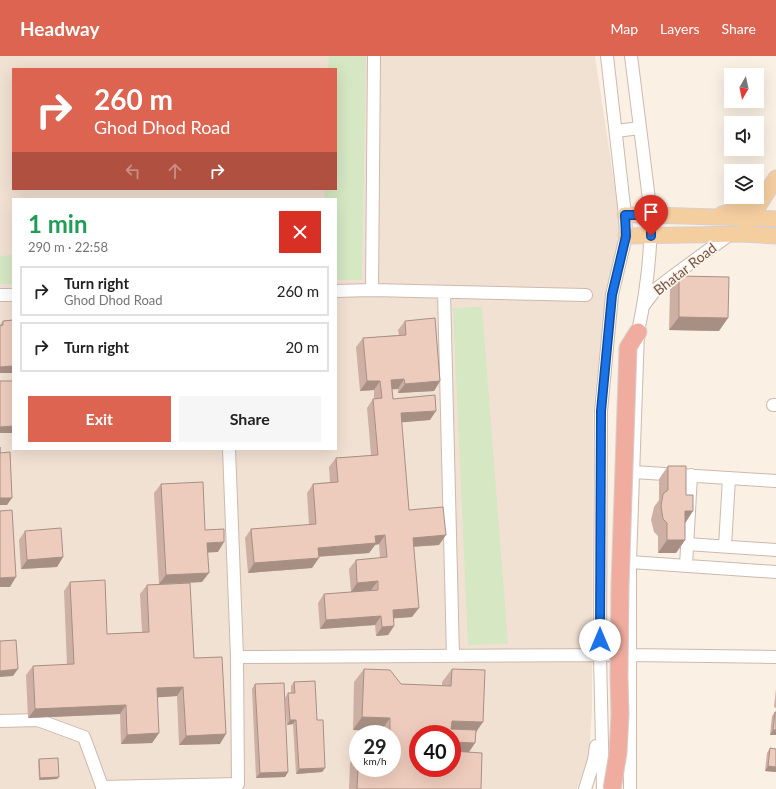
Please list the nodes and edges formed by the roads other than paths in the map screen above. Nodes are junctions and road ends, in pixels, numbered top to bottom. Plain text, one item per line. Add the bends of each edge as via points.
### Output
1 (374, 56) edge
2 (607, 56) edge
3 (631, 56) edge
4 (640, 128) junction
5 (616, 131) junction
6 (775, 179) edge
7 (764, 189) edge
8 (746, 204) edge
9 (625, 215) junction
10 (651, 215) junction
11 (710, 217) junction
12 (775, 217) edge
13 (750, 218) junction
14 (735, 235) junction
15 (626, 236) junction
16 (651, 236) junction
17 (772, 236) edge
18 (372, 290) junction
19 (337, 291) edge
20 (444, 292) junction
21 (0, 295) edge
22 (12, 295) edge
23 (586, 295) dead end
24 (644, 306) junction
25 (638, 332) junction
26 (229, 450) edge
27 (633, 472) junction
28 (691, 475) junction
29 (729, 478) junction
30 (776, 481) edge
31 (687, 544) junction
32 (725, 546) junction
33 (776, 550) edge
34 (630, 562) junction
35 (686, 566) junction
36 (776, 572) edge
37 (600, 655) junction
38 (630, 655) junction
39 (453, 656) junction
40 (237, 657) junction
41 (776, 657) edge
42 (601, 706) junction
43 (0, 721) edge
44 (102, 788) edge
45 (585, 789) edge
46 (603, 789) edge
47 (612, 789) edge
48 (630, 789) edge

1 - 18 street
2 - 5 street
3 - 4 street
4 - 5 street
4 - 10 street
5 - 9 street
6 - 7 main road
6 - 13 main road, Bhatar Road
8 - 11 main road
9 - 10 main road
9 - 15 street
10 - 11 main road
10 - 16 street
11 - 13 main road
12 - 13 main road
12 - 17 main road
13 - 14 main road, Bhatar Road
14 - 16 main road
14 - 17 main road
14 - 24 street, Bhatar Road via 656,289
15 - 16 main road
15 - 37 street via 612,295 601,411
16 - 24 street
18 - 19 street
18 - 20 street
20 - 23 street
20 - 39 street
21 - 22 street
24 - 25 street
25 - 27 street
25 - 47 highway, bridge via 628,348 620,587 620,714 618,753
26 - 40 street
27 - 28 street
27 - 34 street
28 - 29 street
28 - 31 street
29 - 30 street
29 - 32 street
31 - 32 street
31 - 35 street
32 - 33 street
34 - 35 street
34 - 38 street
35 - 36 street
37 - 38 street
37 - 39 street
37 - 42 street
38 - 41 street
38 - 48 street
39 - 40 street
40 - 44 street via 238,784
42 - 45 street via 594,760
42 - 46 street
43 - 44 street via 38,720 84,737

